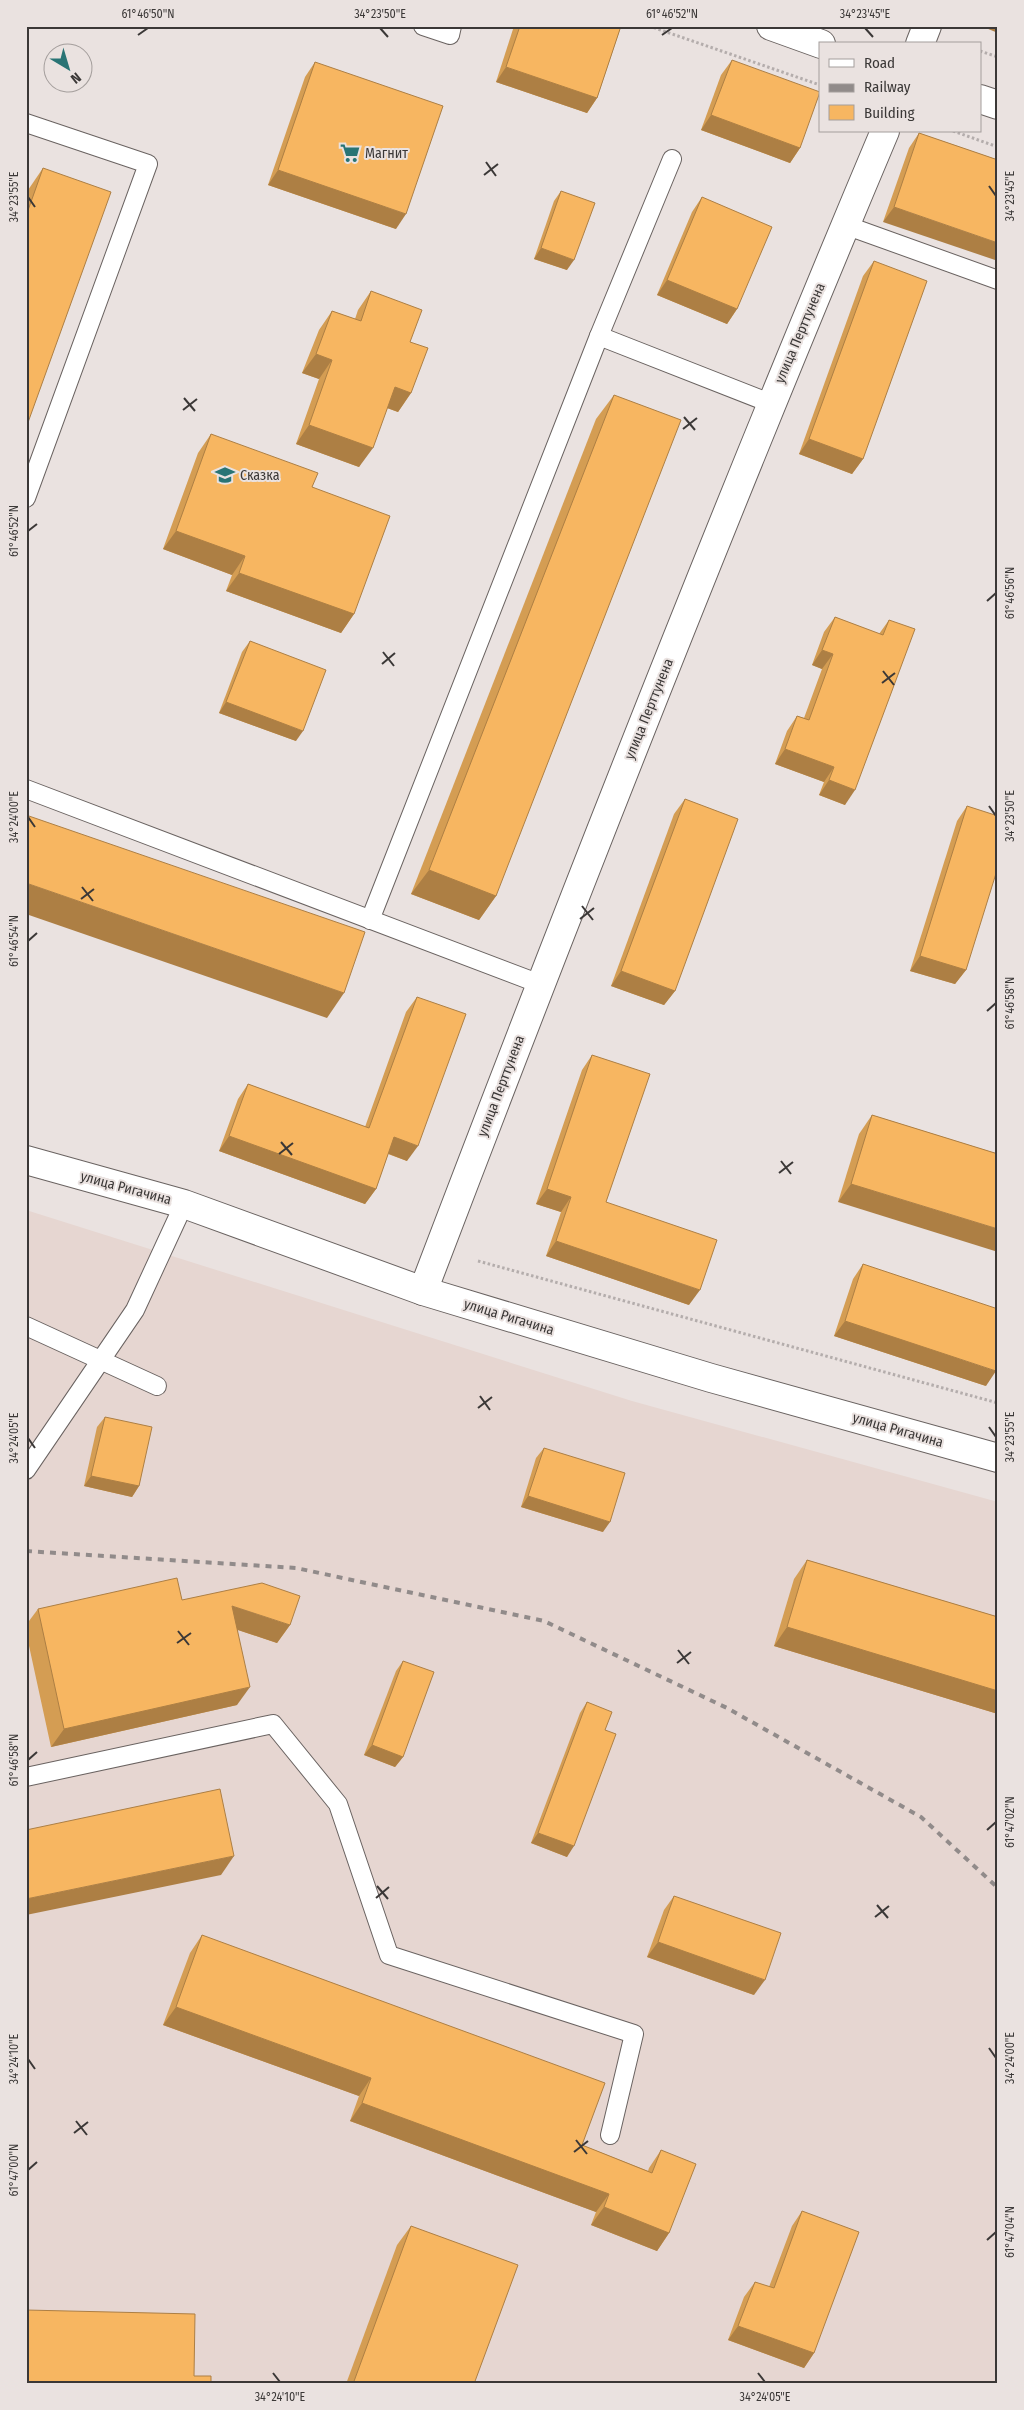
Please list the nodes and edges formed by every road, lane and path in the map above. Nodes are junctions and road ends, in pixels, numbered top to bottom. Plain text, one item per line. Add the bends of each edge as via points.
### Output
1 (423, 26) edge
2 (452, 26) edge
3 (649, 26) edge
4 (771, 26) edge
5 (927, 26) edge
6 (921, 42) edge
7 (819, 43) edge
8 (982, 52) edge
9 (998, 57) edge
10 (819, 85) edge
11 (982, 100) edge
12 (998, 105) edge
13 (26, 123) edge
14 (885, 132) edge
15 (956, 132) edge
16 (998, 147) edge
17 (672, 159) dead end
18 (845, 225) junction
19 (998, 280) edge
20 (599, 336) junction
21 (770, 403) junction
22 (26, 498) edge
23 (26, 789) edge
24 (370, 920) junction
25 (540, 984) junction
26 (26, 1160) edge
27 (184, 1204) junction
28 (478, 1261) dead end
29 (423, 1291) junction
30 (26, 1326) edge
31 (101, 1360) junction
32 (158, 1386) dead end
33 (998, 1403) edge
34 (998, 1458) edge
35 (26, 1470) edge
36 (26, 1777) edge
37 (610, 2135) dead end

1 - 2 lane via 450,35
3 - 10 path
4 - 7 street
5 - 6 street
8 - 9 path
11 - 12 street
13 - 22 lane via 148,164
14 - 18 street, улица Перттунена
15 - 16 path
17 - 20 lane
18 - 19 lane
18 - 21 street, улица Перттунена
20 - 21 lane
20 - 24 lane
21 - 25 street, улица Перттунена
23 - 24 lane
24 - 25 lane
25 - 29 street, улица Перттунена
26 - 27 street, улица Ригачина
27 - 29 street, улица Ригачина
27 - 31 lane via 135,1310
28 - 33 path
29 - 34 street, улица Ригачина via 711,1378
30 - 31 lane
31 - 32 lane
31 - 35 lane
36 - 37 lane via 272,1724 338,1804 389,1955 634,2034

